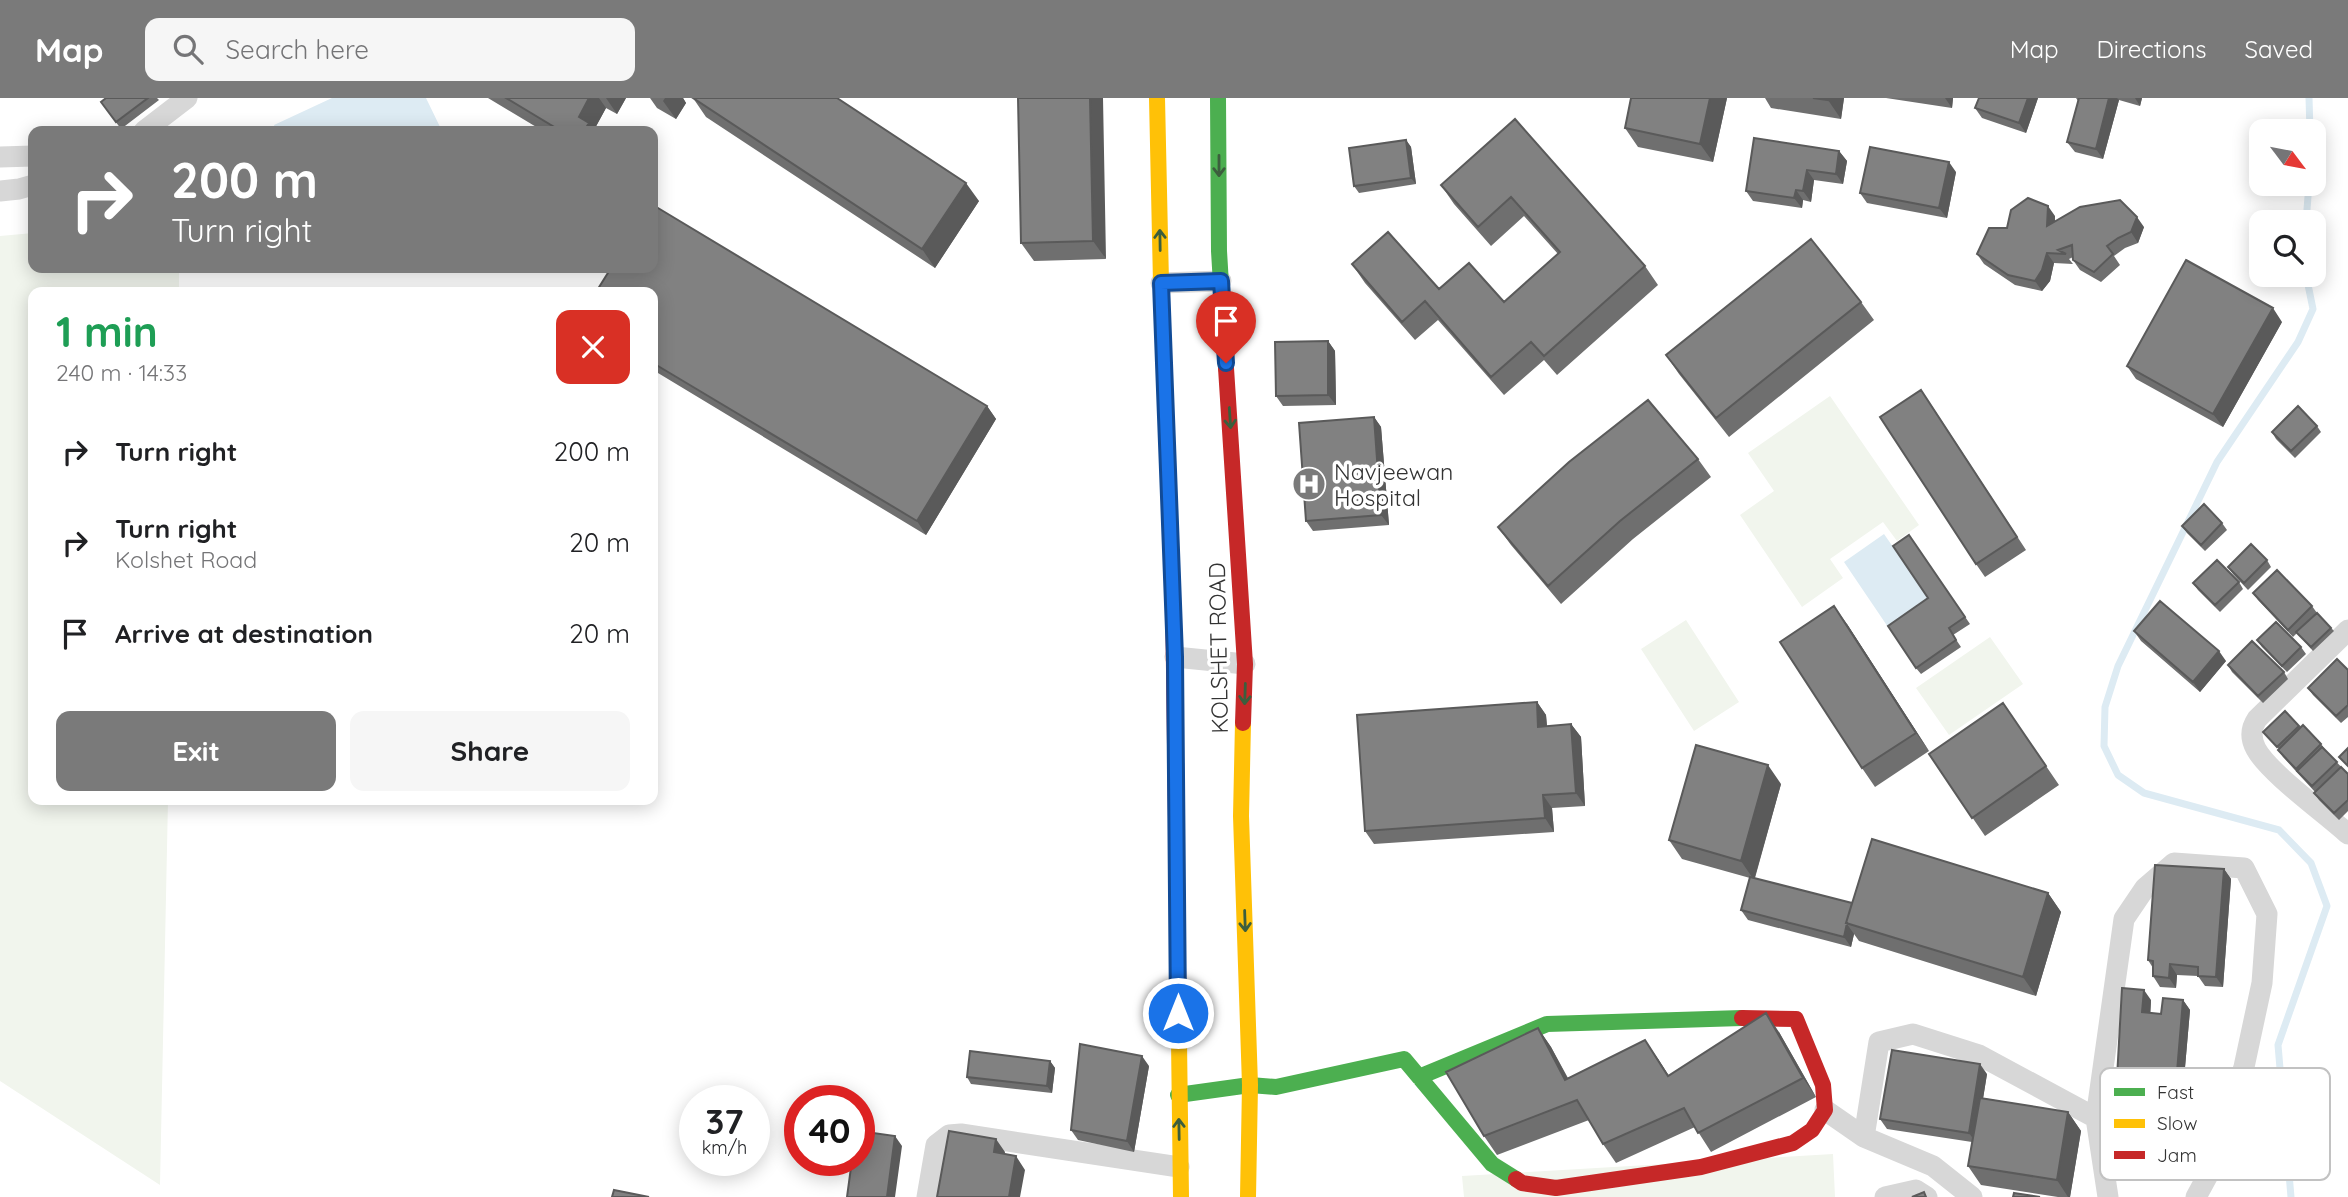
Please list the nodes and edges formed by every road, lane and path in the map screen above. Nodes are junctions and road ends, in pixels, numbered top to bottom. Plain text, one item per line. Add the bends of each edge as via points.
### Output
1 (187, 98) edge
2 (1157, 98) edge
3 (1218, 98) edge
4 (151, 126) edge
5 (28, 156) edge
6 (0, 157) edge
7 (28, 186) edge
8 (0, 191) edge
9 (1221, 281) junction
10 (1161, 283) junction
11 (2348, 630) edge
12 (1175, 657) junction
13 (1245, 664) junction
14 (2348, 834) edge
15 (2103, 1068) edge
16 (2244, 1068) edge
17 (1419, 1077) junction
18 (1250, 1085) junction
19 (2100, 1090) edge
20 (1178, 1095) junction
21 (1825, 1110) junction
22 (2096, 1118) junction
23 (2100, 1119) edge
24 (1864, 1137) junction
25 (2100, 1144) edge
26 (1180, 1167) junction
27 (927, 1197) edge
28 (1181, 1197) edge
29 (1248, 1197) edge
30 (1885, 1197) edge
31 (1927, 1197) edge
32 (1972, 1197) edge

1 - 4 street
10 -> 2 street, KOLSHET ROAD
3 -> 9 street, KOLSHET ROAD
5 - 6 street
7 - 8 street
9 - 10 street
9 -> 13 street, KOLSHET ROAD
10 - 12 street, KOLSHET ROAD
11 - 14 street via 2257,719 2251,732 2264,762
12 - 13 street
12 - 20 street, KOLSHET ROAD
13 -> 18 street, KOLSHET ROAD via 1241,816
15 - 16 street via 2124,919 2145,888 2174,863 2244,868 2267,914 2262,983
17 - 18 street via 1404,1059 1276,1087
17 - 21 street via 1492,1164 1522,1183 1556,1188 1701,1167 1793,1143 1812,1130
17 - 21 street via 1547,1024 1796,1019 1823,1085
18 - 20 street
18 - 29 street, KOLSHET ROAD
19 - 22 street
26 -> 20 street, KOLSHET ROAD
21 - 24 street
22 - 23 street
22 - 24 street via 1979,1055 1913,1034 1879,1042
22 - 25 street
24 - 32 street via 1933,1166
26 - 27 street via 949,1135 936,1145
26 - 28 street, KOLSHET ROAD
30 - 31 street via 1916,1190

